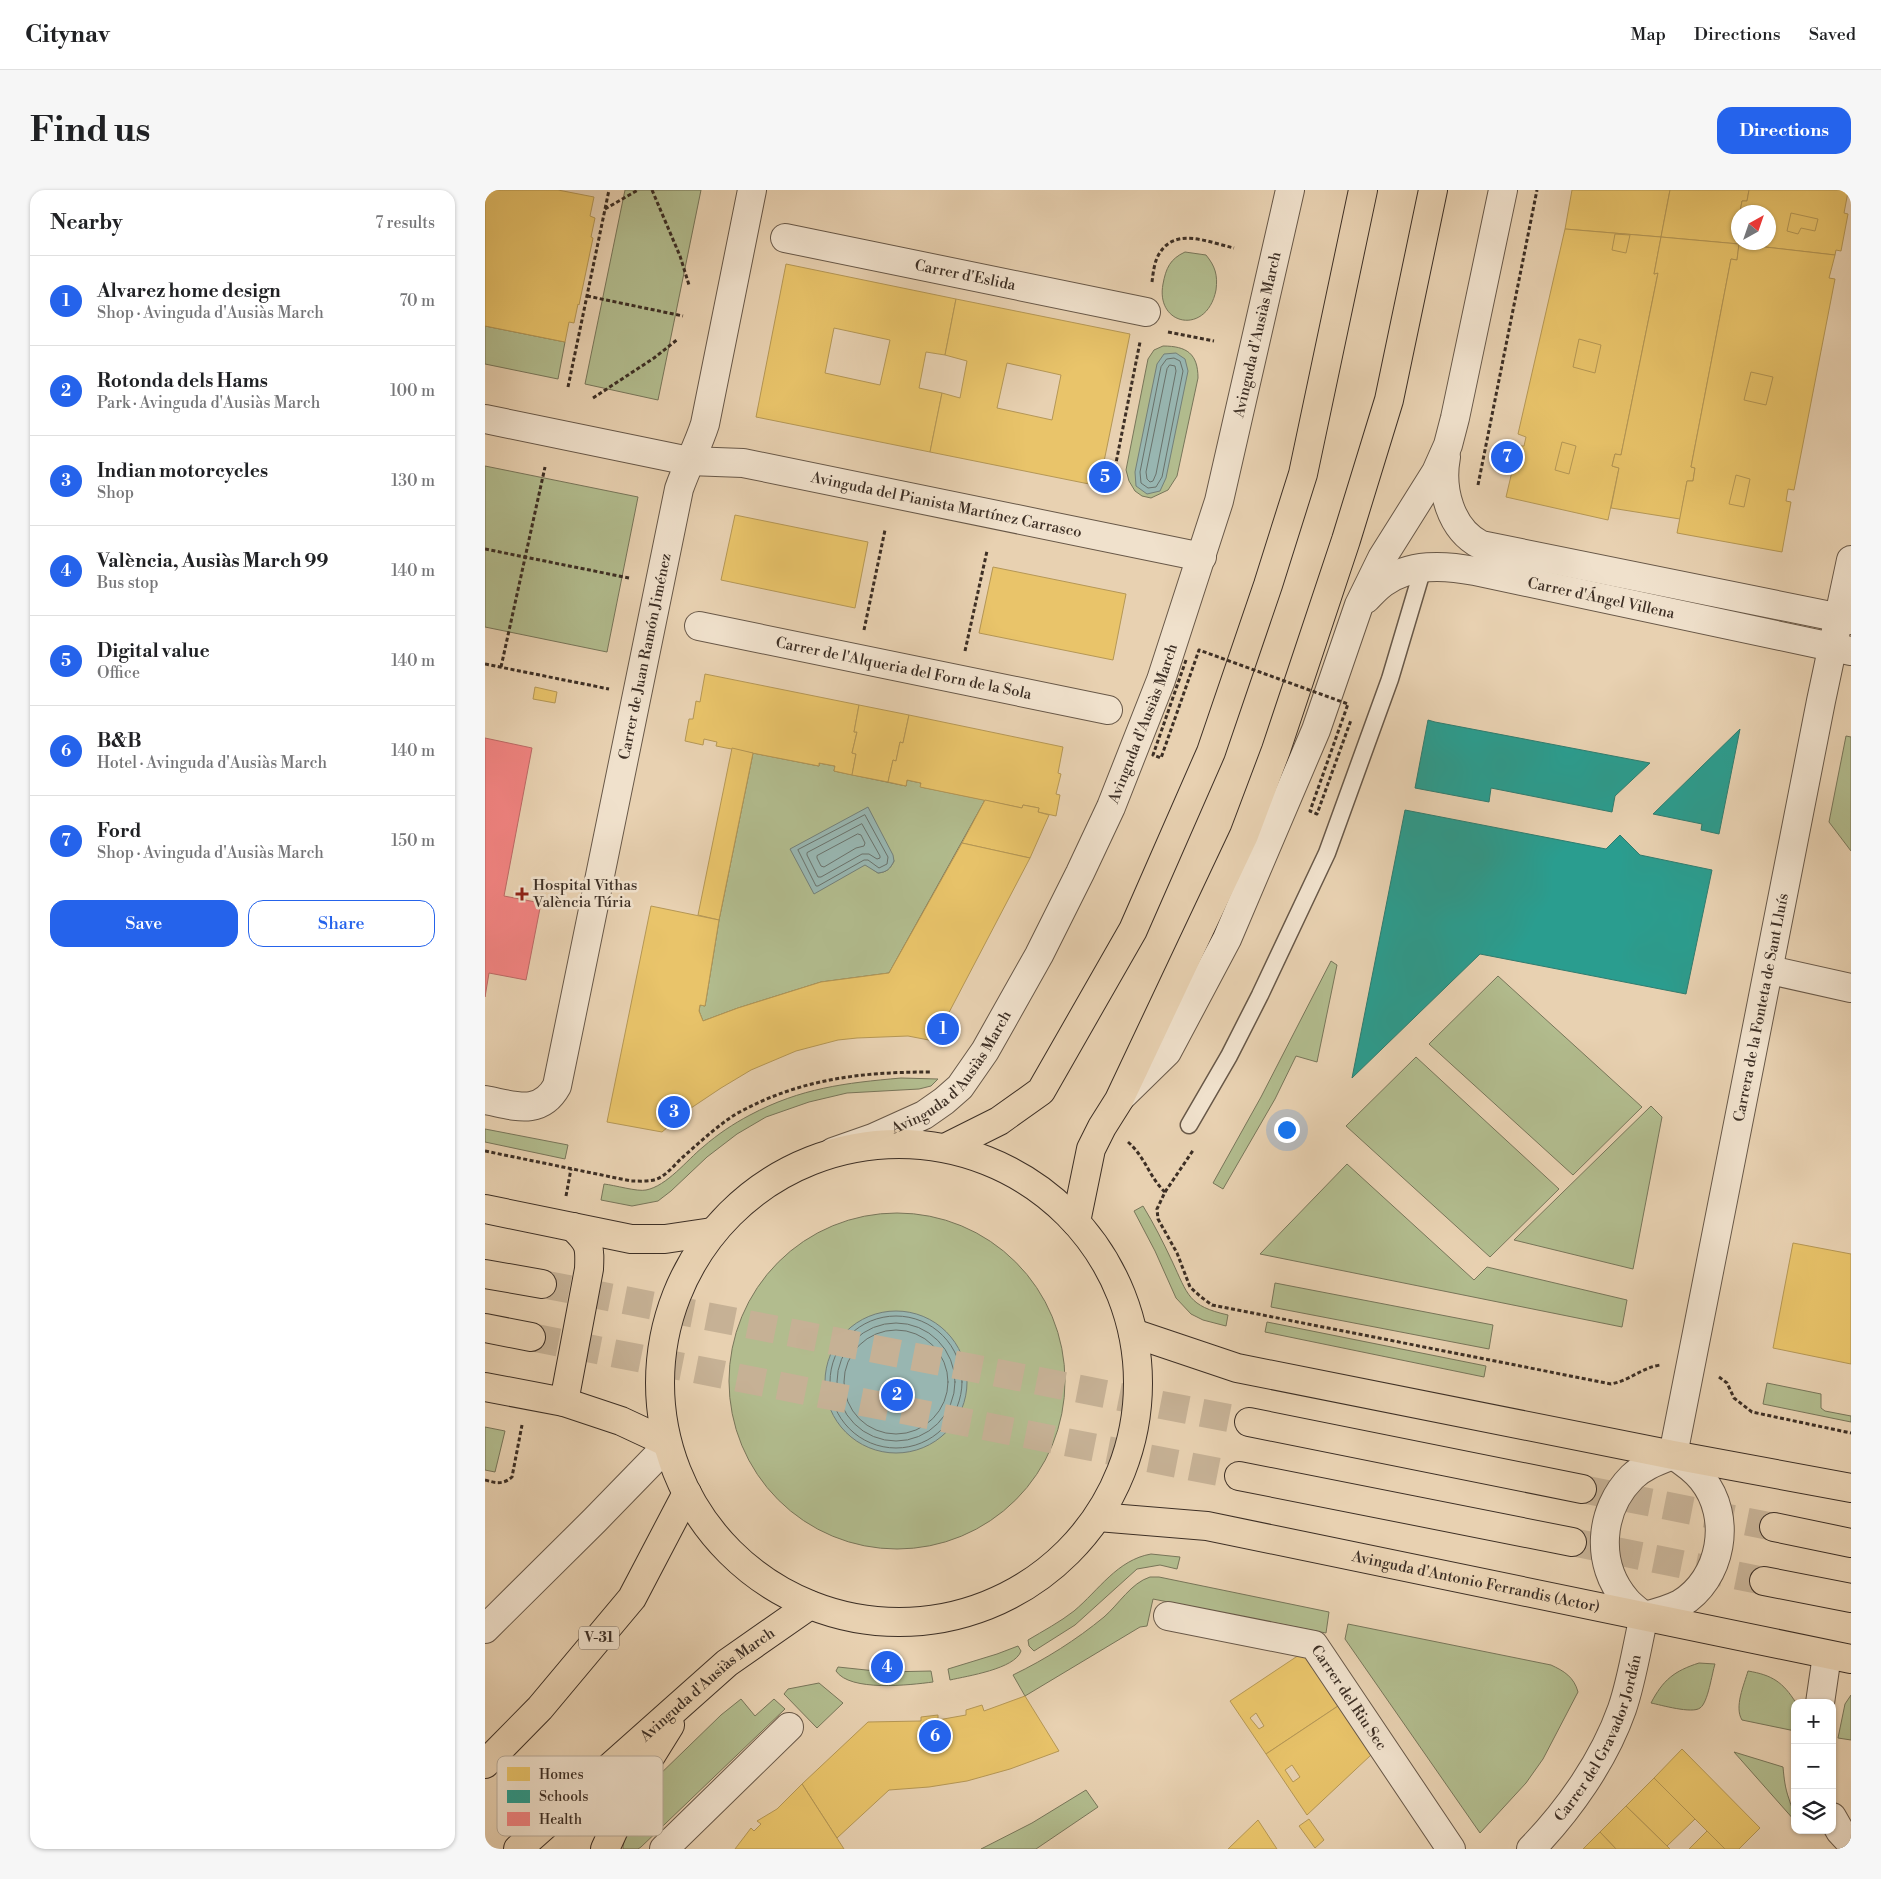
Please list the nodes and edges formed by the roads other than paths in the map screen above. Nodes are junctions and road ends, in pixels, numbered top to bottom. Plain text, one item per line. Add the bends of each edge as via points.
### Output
1 (752, 190) edge
2 (1290, 190) edge
3 (1363, 190) edge
4 (1433, 190) edge
5 (1503, 190) edge
6 (785, 238) dead end
7 (1153, 321) road end
8 (485, 419) edge
9 (1448, 445) junction
10 (689, 461) junction
11 (1202, 557) junction
12 (1851, 560) edge
13 (1423, 568) junction
14 (1359, 605) junction
15 (1845, 619) edge
16 (699, 626) dead end
17 (1842, 649) edge
18 (1108, 710) dead end
19 (1770, 970) junction
20 (1851, 988) edge
21 (485, 1100) edge
22 (1119, 1100) junction
23 (1189, 1125) dead end
24 (945, 1148) junction
25 (833, 1152) junction
26 (485, 1209) edge
27 (1076, 1222) junction
28 (573, 1227) junction
29 (712, 1232) junction
30 (485, 1274) edge
31 (542, 1284) tunnel mouth
32 (485, 1328) edge
33 (1133, 1333) junction
34 (531, 1337) tunnel mouth
35 (485, 1387) edge
36 (564, 1402) junction
37 (1249, 1422) tunnel mouth
38 (667, 1444) junction
39 (1673, 1455) junction
40 (1239, 1476) tunnel mouth
41 (1851, 1488) edge
42 (1583, 1489) tunnel mouth
43 (687, 1493) junction
44 (1098, 1517) junction
45 (1774, 1527) tunnel mouth
46 (1572, 1542) tunnel mouth
47 (1851, 1543) edge
48 (1764, 1581) tunnel mouth
49 (1851, 1598) edge
50 (810, 1604) junction
51 (1168, 1616) dead end
52 (1644, 1616) junction
53 (485, 1629) edge
54 (1839, 1657) edge
55 (704, 1683) junction
56 (1822, 1699) edge
57 (789, 1728) dead end
58 (622, 1756) edge
59 (651, 1756) edge
60 (485, 1764) edge
61 (1836, 1824) edge
62 (533, 1836) edge
63 (611, 1836) edge
64 (1851, 1843) edge
65 (606, 1848) edge
66 (518, 1849) edge
67 (664, 1849) edge
68 (1451, 1849) edge
69 (1531, 1849) edge

1 - 10 street, Carrer de Juan Ramón Jiménez via 705,424 699,445
2 - 11 street, Avinguda d'Ausiàs March via 1219,501
3 - 24 main road via 1303,474 1215,743 1133,930 1041,1091 999,1121
4 - 22 main road via 1389,400 1276,750 1244,834
5 - 9 street
6 - 7 street, Carrer d'Eslida
8 - 10 street, Avinguda del Pianista Martínez Carrasco
9 - 14 street via 1437,472 1382,558
9 - 15 street, Carrer d'Ángel Villena via 1444,483 1449,505 1467,537 1481,545
10 - 11 street, Avinguda del Pianista Martínez Carrasco via 743,463
10 - 21 street, Carrer de Juan Ramón Jiménez via 679,489 557,1086 546,1102 536,1106
11 - 25 street, Avinguda d'Ausiàs March via 1161,680 1111,807 1039,955 985,1051 960,1087 944,1101 873,1138
12 - 15 street, Carrera de la Fonteta de Sant Lluís
13 - 14 street, Carrer d'Ángel Villena via 1404,571 1383,582
13 - 17 street, Carrer d'Ángel Villena via 1442,566 1468,570
13 - 23 lane via 1389,679 1327,853 1260,995
14 - 22 street via 1316,730 1227,939 1167,1052
15 - 17 street, Carrera de la Fonteta de Sant Lluís
16 - 18 street, Carrer de l'Alqueria del Forn de la Sola
17 - 19 street, Carrera de la Fonteta de Sant Lluís via 1821,701
19 - 20 street
19 - 39 street, Carrera de la Fonteta de Sant Lluís
22 - 27 main road via 1091,1149
24 - 25 main road via 888,1143
24 - 27 main road via 982,1158 1017,1174
25 - 29 main road via 798,1165 766,1183 737,1205
26 - 28 main road
27 - 33 main road via 1102,1254 1121,1293
28 - 29 main road via 631,1239 665,1239
28 - 36 main road via 586,1240 590,1250
29 - 38 main road via 682,1280 664,1334 659,1390
30 - 31 main road
32 - 34 main road
33 - 39 main road via 1237,1368
33 - 44 main road via 1139,1397 1135,1428 1115,1489
35 - 36 main road
36 - 38 main road via 621,1421
37 - 42 main road
38 - 43 main road
38 - 53 street
39 - 41 main road
39 - 52 street via 1652,1463 1633,1476 1618,1494 1608,1514 1604,1537 1606,1560 1626,1601
39 - 52 street via 1690,1466 1713,1498 1719,1517 1717,1556 1697,1591 1663,1612
40 - 46 main road
43 - 50 main road via 704,1522 751,1571 779,1590
43 - 60 main road, V-31 via 632,1598 540,1708
44 - 50 main road via 1073,1548 1042,1576 1008,1597 970,1612 930,1620 889,1622 849,1617
44 - 52 main road, Avinguda d'Antonio Ferrandis (Actor) via 1207,1526
45 - 47 main road
48 - 49 main road
50 - 55 main road, Avinguda d'Ausiàs March
51 - 68 street, Carrer del Riu Sec via 1314,1645
52 - 54 main road, Avinguda d'Antonio Ferrandis (Actor)
52 - 69 street, Carrer del Gravador Jordán via 1622,1709 1604,1749 1582,1787
54 - 56 street
55 - 58 main road, Avinguda d'Ausiàs March
55 - 59 main road via 673,1721
57 - 67 street
61 - 64 street
62 - 66 main road, Avinguda d'Ausiàs March
63 - 65 main road

